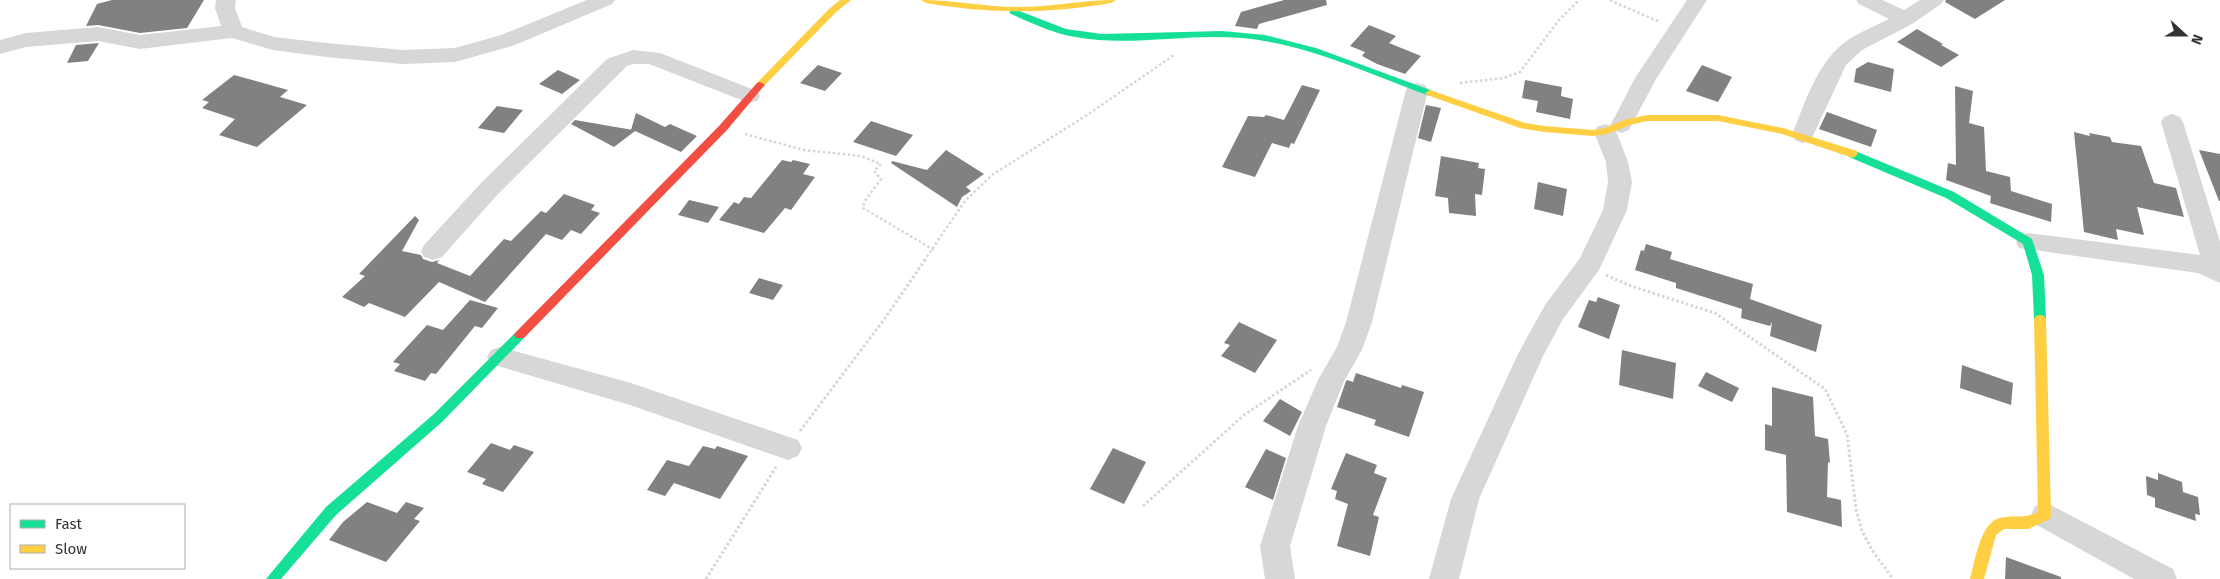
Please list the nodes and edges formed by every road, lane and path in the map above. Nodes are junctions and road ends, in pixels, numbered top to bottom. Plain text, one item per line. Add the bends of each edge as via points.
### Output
1 (226, 0) edge
2 (605, 0) edge
3 (846, 0) edge
4 (926, 0) edge
5 (1111, 0) edge
6 (1579, 0) edge
7 (1610, 0) edge
8 (1697, 0) edge
9 (1866, 0) edge
10 (1934, 0) edge
11 (1014, 12) junction
12 (1905, 19) junction
13 (1677, 29) junction
14 (233, 31) junction
15 (1200, 35) junction
16 (0, 47) edge
17 (1453, 84) dead end
18 (1417, 90) junction
19 (749, 96) junction
20 (2172, 122) dead end
21 (723, 128) junction
22 (1613, 128) junction
23 (1803, 135) junction
24 (2028, 242) junction
25 (934, 250) junction
26 (433, 251) dead end
27 (1590, 263) junction
28 (2219, 273) edge
29 (1349, 350) junction
30 (500, 357) junction
31 (788, 448) junction
32 (1143, 506) dead end
33 (2045, 515) junction
34 (2158, 578) edge
35 (273, 579) edge
36 (706, 579) edge
37 (1280, 579) edge
38 (1444, 579) edge
39 (1893, 579) edge
40 (1977, 579) edge

1 - 14 street via 225,8
2 - 14 street via 508,40 455,55 403,57 326,50 273,43
3 - 19 street
4 - 11 street
5 - 11 street via 1067,9
6 - 17 path via 1559,20 1526,66 1514,75
7 - 13 path
8 - 13 street
9 - 12 street
10 - 12 street
11 - 15 street via 1051,28 1080,35 1112,38
12 - 23 street via 1855,46 1837,61
13 - 22 street
14 - 16 street via 140,42 98,34 26,40
15 - 18 street via 1241,35 1286,42
15 - 25 path via 1156,69 992,175 965,201
18 - 22 street via 1524,126 1558,131
18 - 29 street via 1359,322
19 - 21 street
19 - 26 street via 653,58 626,57 614,64 490,188
20 - 28 street
21 - 25 path via 823,153 854,155 881,164 874,171 880,179 863,208
21 - 30 street
22 - 23 street via 1648,118 1698,117
22 - 27 street via 1620,182 1615,210
23 - 24 street via 1964,200
24 - 28 street via 2186,262
24 - 33 street via 2038,275
25 - 31 path
27 - 38 street via 1554,312 1530,354 1465,499
27 - 39 path via 1607,276 1630,286 1715,313 1825,389 1849,440 1852,491 1862,530
29 - 32 path via 1282,386 1259,403 1228,427
29 - 37 street via 1332,378 1312,426 1276,546
30 - 31 street via 631,394
30 - 35 street via 438,418 331,511
31 - 36 path
33 - 34 street
33 - 40 street via 2028,524 2001,523 1990,532

